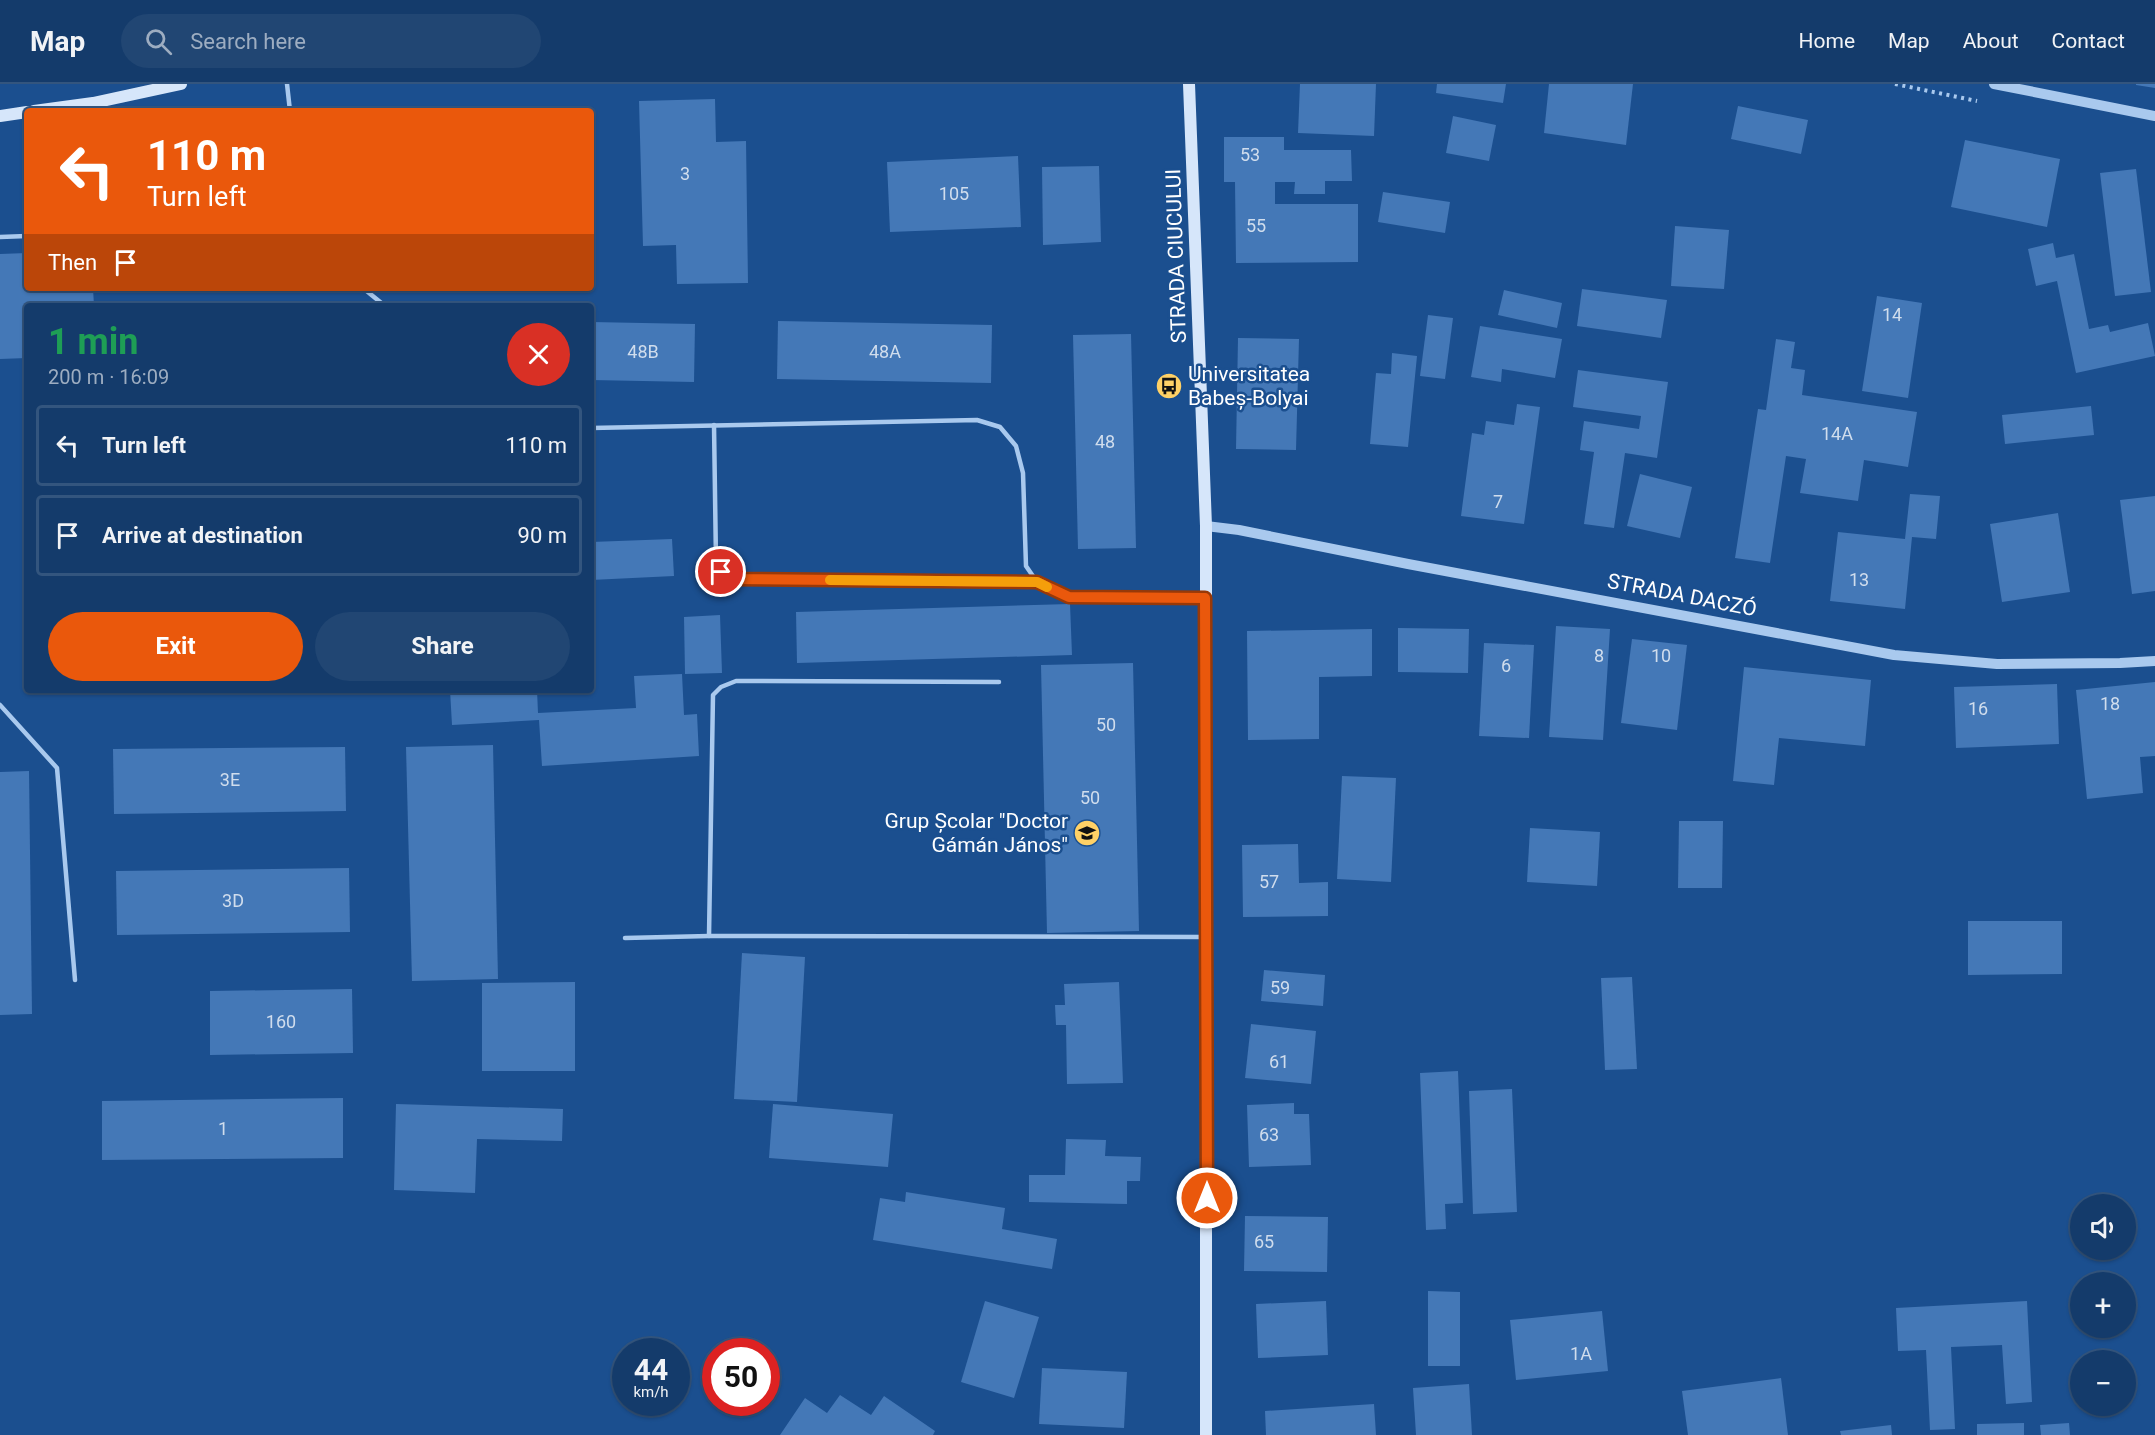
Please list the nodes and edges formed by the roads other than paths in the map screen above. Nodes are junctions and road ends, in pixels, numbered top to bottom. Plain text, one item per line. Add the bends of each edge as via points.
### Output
1 (181, 84) edge
2 (287, 84) edge
3 (1189, 84) edge
4 (1994, 84) edge
5 (94, 107) edge
6 (79, 108) edge
7 (290, 108) edge
8 (24, 112) edge
9 (0, 116) edge
10 (2155, 116) edge
11 (24, 236) edge
12 (0, 237) edge
13 (367, 291) edge
14 (381, 303) edge
15 (714, 424) junction
16 (594, 428) edge
17 (1206, 525) junction
18 (1037, 582) junction
19 (1205, 598) junction
20 (2155, 661) edge
21 (999, 682) dead end
22 (0, 705) edge
23 (709, 936) junction
24 (1207, 937) junction
25 (625, 938) dead end
26 (75, 980) dead end
27 (1206, 1435) edge

1 - 5 main road
2 - 7 lane
3 - 17 main road, STRADA CIUCULUI
4 - 10 street
5 - 6 main road
8 - 9 main road
11 - 12 lane
13 - 14 lane
15 - 16 lane
15 - 18 lane via 977,420 1000,427 1016,446 1023,473 1026,566
15 - 18 lane via 716,562 731,579
17 - 19 main road, STRADA CIUCULUI
17 - 20 street, STRADA DACZÓ via 1894,654 1997,663
18 - 19 lane via 1069,597
19 - 24 main road, STRADA CIUCULUI
21 - 23 lane via 736,681 713,694
22 - 26 lane via 57,768
23 - 24 lane
23 - 25 lane
24 - 27 main road, STRADA CIUCULUI

